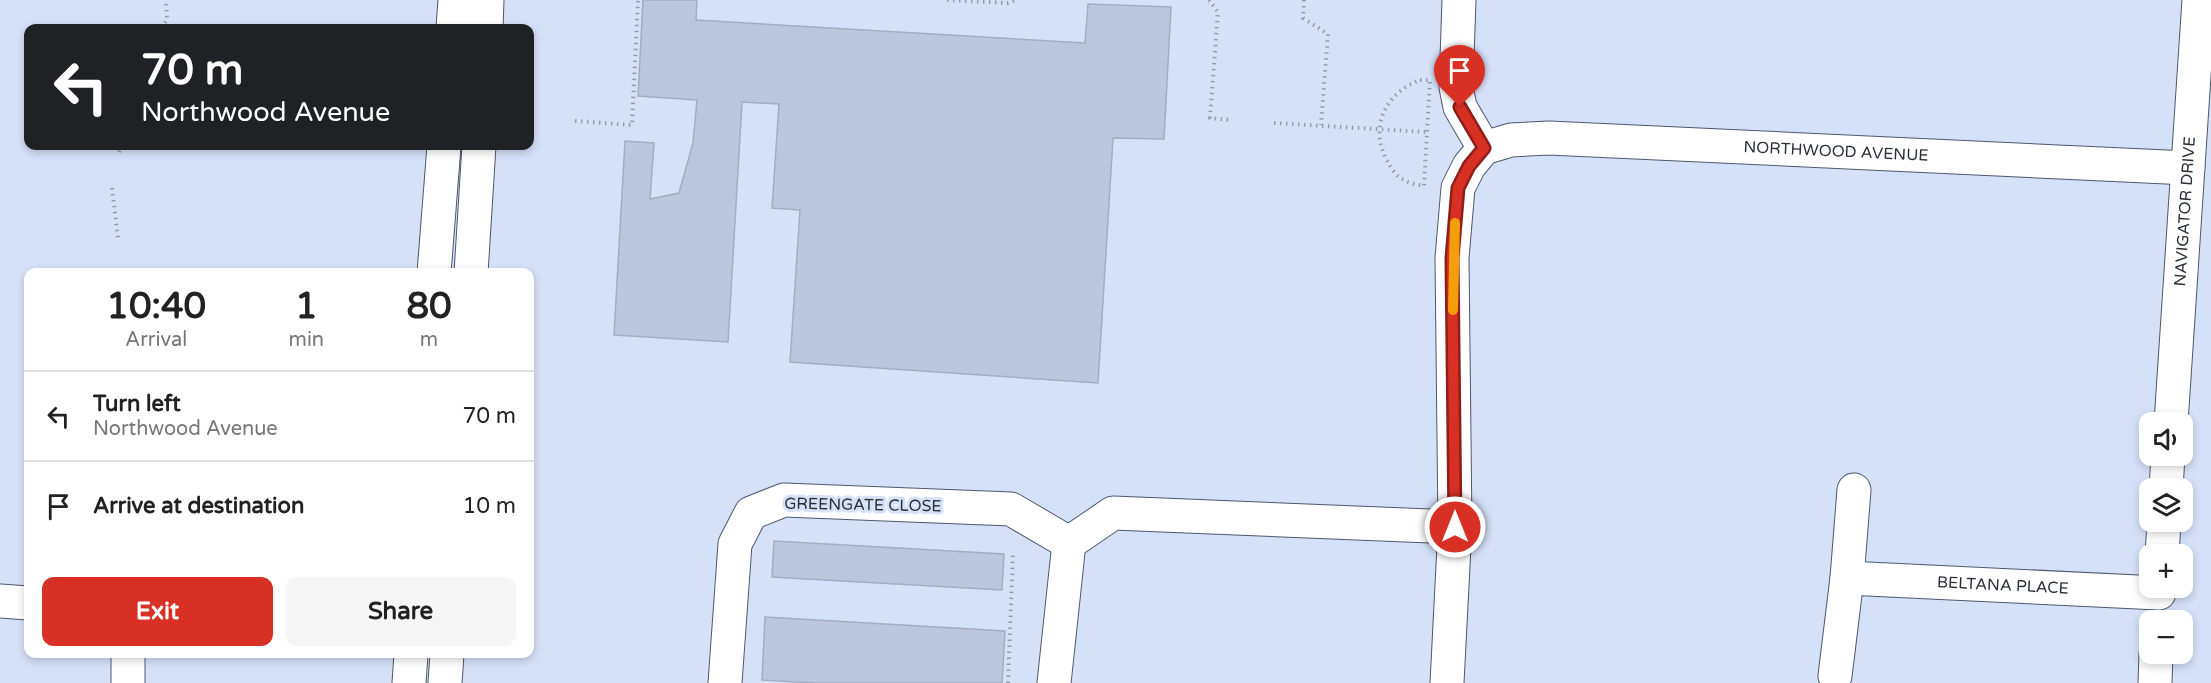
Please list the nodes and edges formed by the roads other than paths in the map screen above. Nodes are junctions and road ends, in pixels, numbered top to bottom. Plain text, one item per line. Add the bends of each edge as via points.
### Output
1 (455, 0) edge
2 (487, 0) edge
3 (1459, 0) edge
4 (2199, 0) edge
5 (453, 24) edge
6 (486, 24) edge
7 (1484, 148) junction
8 (444, 150) edge
9 (478, 150) edge
10 (2188, 168) junction
11 (434, 268) edge
12 (471, 268) edge
13 (2172, 412) edge
14 (1854, 490) dead end
15 (1455, 527) junction
16 (1069, 543) junction
17 (1847, 578) junction
18 (0, 601) edge
19 (2159, 601) edge
20 (24, 603) edge
21 (128, 658) edge
22 (411, 658) edge
23 (447, 658) edge
24 (2156, 664) edge
25 (1835, 676) dead end
26 (128, 683) edge
27 (409, 683) edge
28 (445, 683) edge
29 (725, 683) edge
30 (1054, 683) edge
31 (1447, 683) edge
32 (2155, 683) edge

1 - 5 street
2 - 6 street
3 - 7 street via 1456,87 1460,107
4 - 10 street, NAVIGATOR DRIVE
7 - 10 street, NORTHWOOD AVENUE via 1511,140 1549,138
7 - 15 street via 1458,188 1452,258
8 - 11 street
9 - 12 street
10 - 13 street, NAVIGATOR DRIVE
14 - 17 street
15 - 16 street via 1113,513
15 - 31 street
16 - 29 street, GREENGATE CLOSE via 1011,509 784,500 751,513 735,544
16 - 30 street
17 - 19 street, BELTANA PLACE
17 - 25 street
18 - 20 street
21 - 26 street
22 - 27 street
23 - 28 street
24 - 32 street

